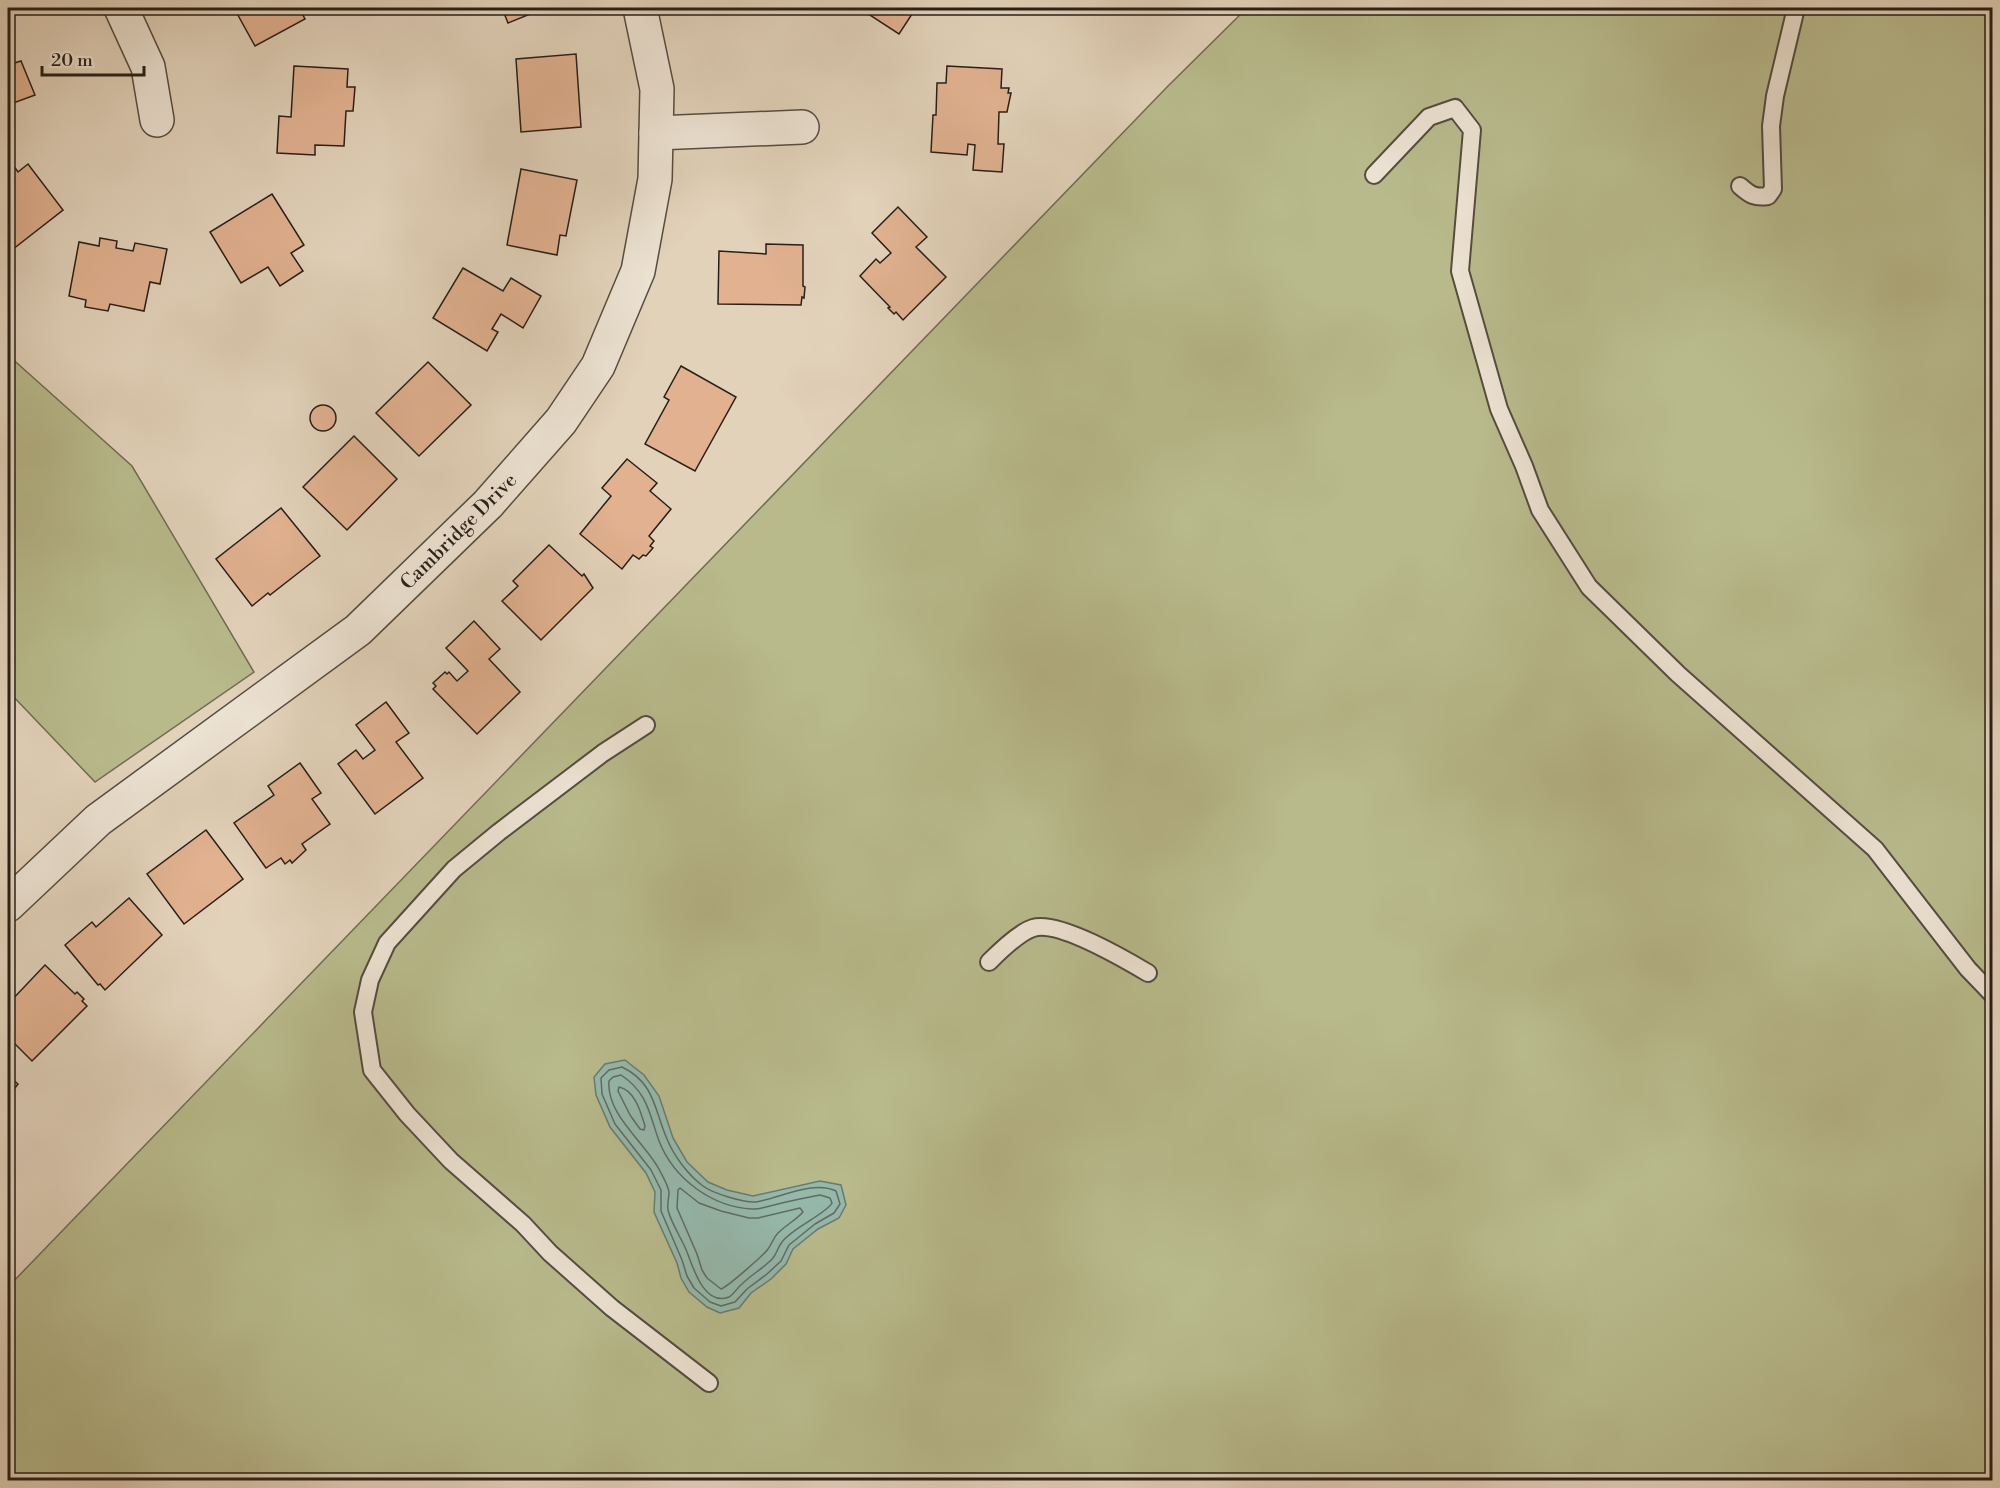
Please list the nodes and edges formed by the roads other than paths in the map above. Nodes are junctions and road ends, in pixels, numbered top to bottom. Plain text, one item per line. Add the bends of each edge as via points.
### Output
1 (121, 8) edge
2 (640, 8) edge
3 (1796, 8) edge
4 (157, 120) dead end
5 (802, 127) dead end
6 (656, 133) junction
7 (1374, 175) dead end
8 (1740, 186) dead end
9 (646, 724) dead end
10 (8, 904) edge
11 (989, 962) dead end
12 (1148, 973) dead end
13 (1992, 994) edge
14 (709, 1383) dead end

1 - 4 street via 148,67
2 - 6 street, Cambridge Drive via 657,88
3 - 8 lane via 1775,96 1773,189 1761,198 1751,196
5 - 6 street
6 - 10 street, Cambridge Drive via 655,179 638,271 598,366 561,421 488,504 358,630 98,820
7 - 13 lane via 1429,117 1455,108 1472,130 1460,271 1499,409 1540,510 1589,587 1678,674 1875,849
9 - 14 lane via 454,869 387,943 370,980 363,1012 372,1071 407,1114 559,1261 612,1308
11 - 12 lane via 1034,928 1062,931 1112,952

